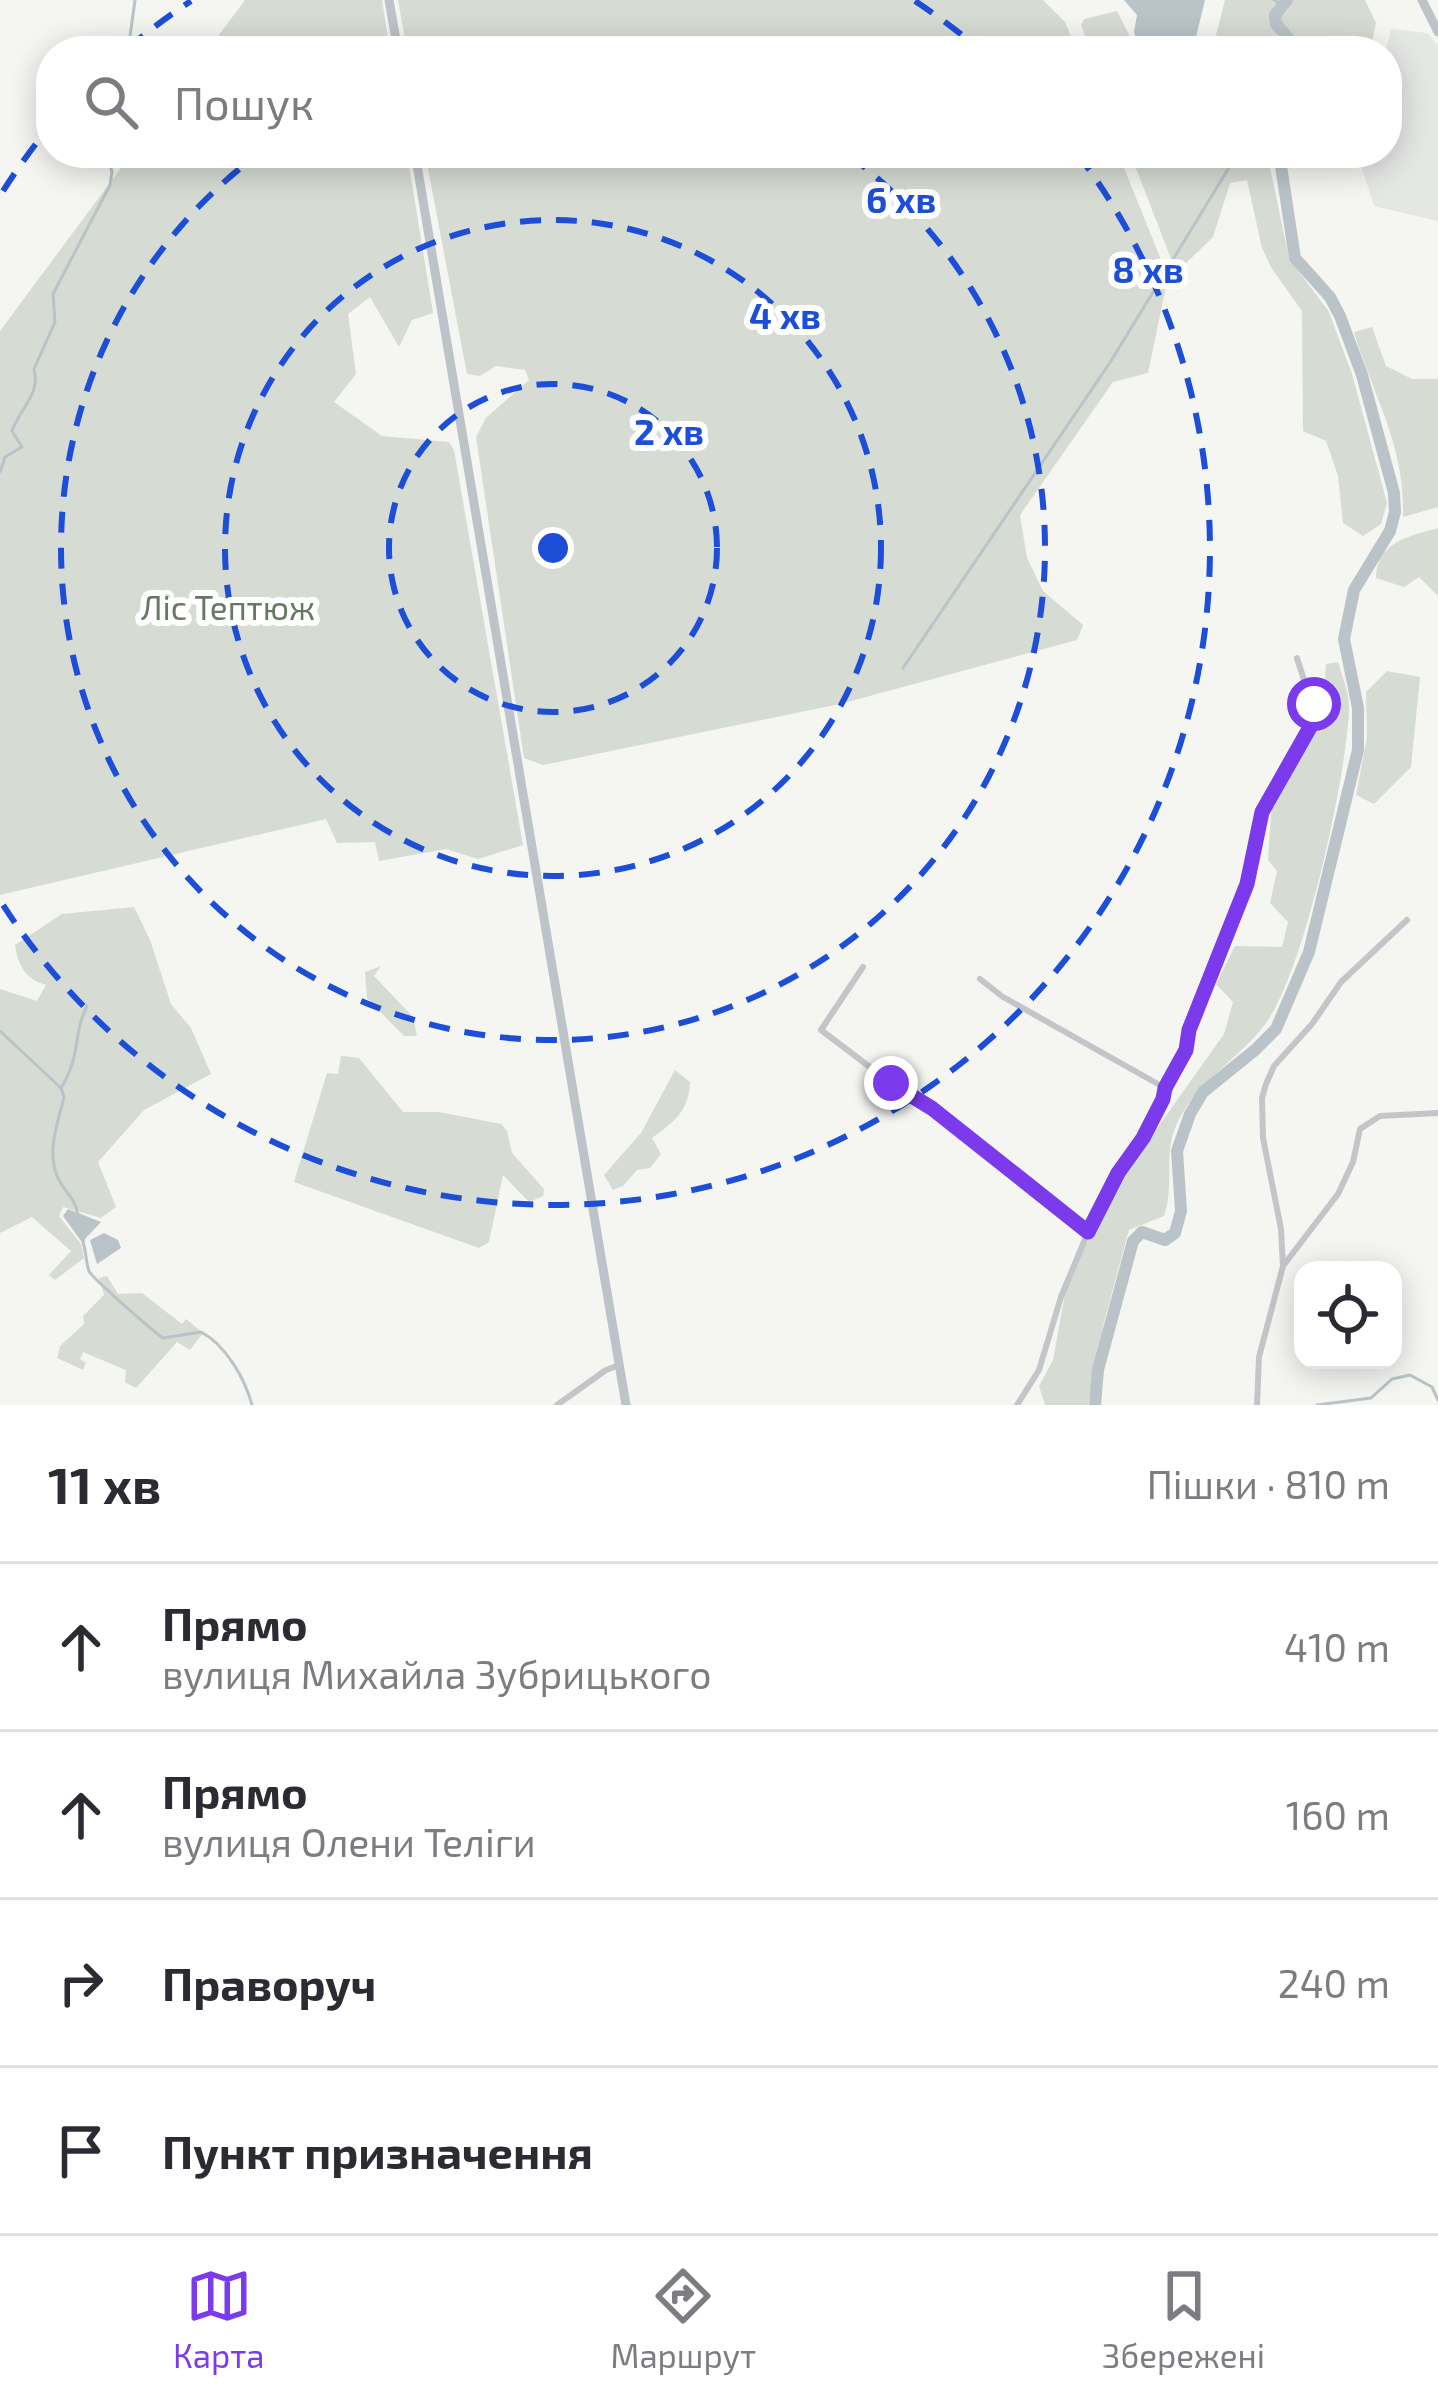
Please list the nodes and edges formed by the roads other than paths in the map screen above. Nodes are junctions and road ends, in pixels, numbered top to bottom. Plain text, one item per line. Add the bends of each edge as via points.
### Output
1 (389, 0) edge
2 (1422, 0) edge
3 (1438, 32) edge
4 (395, 36) edge
5 (418, 168) edge
6 (1297, 658) dead end
7 (1408, 920) dead end
8 (863, 967) dead end
9 (980, 979) dead end
10 (1165, 1088) junction
11 (1438, 1113) edge
12 (1088, 1232) junction
13 (1282, 1266) junction
14 (619, 1365) junction
15 (557, 1405) edge
16 (626, 1405) edge
17 (1017, 1405) edge
18 (1257, 1405) edge

1 - 4 street
2 - 3 street
5 - 14 street
6 - 10 street via 1315,715 1262,812 1247,884
7 - 13 street via 1341,982 1266,1084 1263,1138
8 - 12 street via 821,1030
9 - 10 street
10 - 12 street
11 - 13 street via 1393,1113 1364,1124 1338,1194
12 - 17 street via 1039,1370
13 - 18 street via 1259,1357
14 - 15 street
14 - 16 street

